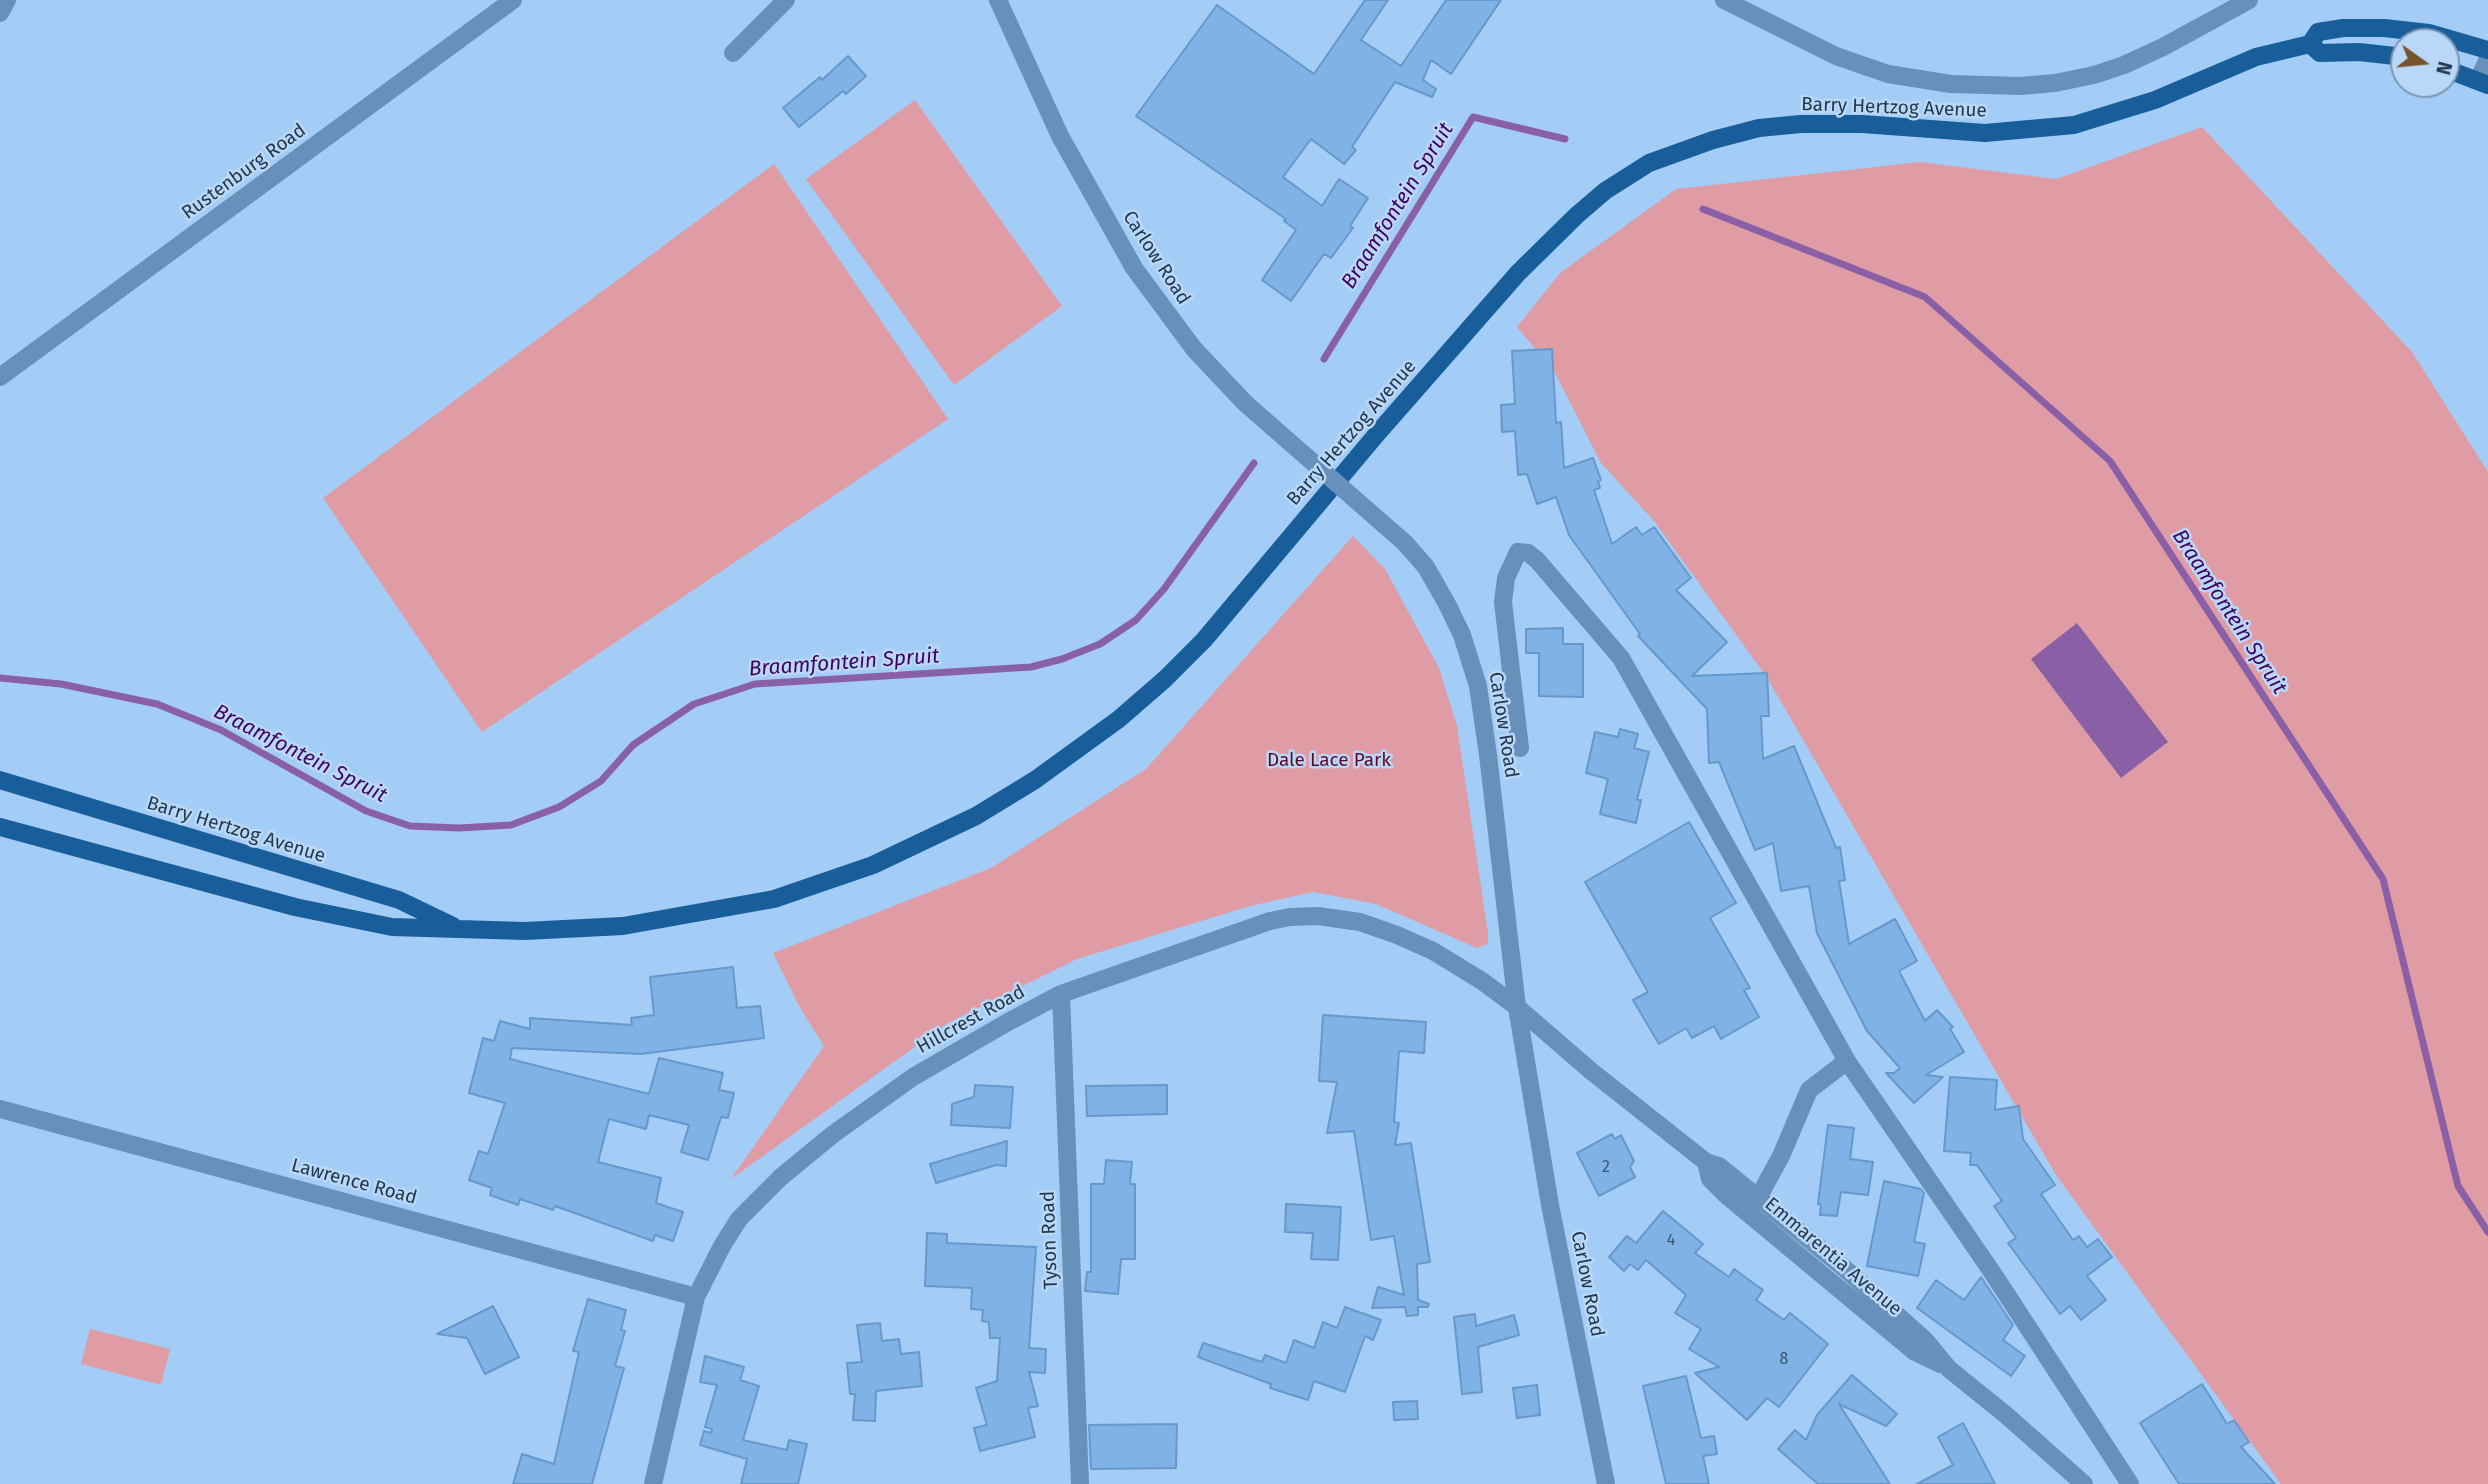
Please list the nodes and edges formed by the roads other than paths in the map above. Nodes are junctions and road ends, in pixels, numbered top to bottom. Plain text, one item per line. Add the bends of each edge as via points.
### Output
1 (7, 0) edge
2 (513, 0) edge
3 (786, 0) edge
4 (998, 0) edge
5 (1724, 0) edge
6 (2249, 0) edge
7 (0, 13) edge
8 (2310, 44) junction
9 (2488, 50) edge
10 (733, 53) dead end
11 (2390, 55) edge
12 (2488, 59) edge
13 (2460, 74) edge
14 (2483, 83) edge
15 (0, 377) edge
16 (1520, 748) dead end
17 (0, 780) edge
18 (0, 827) edge
19 (456, 928) junction
20 (1061, 994) junction
21 (1517, 1007) junction
22 (1847, 1061) junction
23 (0, 1109) edge
24 (1752, 1205) junction
25 (696, 1297) junction
26 (653, 1484) edge
27 (1080, 1484) edge
28 (1606, 1484) edge
29 (2084, 1484) edge
30 (2130, 1484) edge

1 - 7 street
2 - 15 street, Rustenburg Road
3 - 10 street
4 - 21 street, Carlow Road, bridge via 1060,136 1134,268 1194,349 1245,403 1405,543 1426,567 1447,604 1478,686
5 - 6 street via 1836,56 1888,74 1951,84 2020,86 2055,83 2124,65
8 - 9 main road, Barry Hertzog Avenue via 2319,32 2384,28 2429,33
8 - 11 main road, Barry Hertzog Avenue via 2320,52
8 - 19 main road, Barry Hertzog Avenue via 2256,57 2155,100 2074,125 1985,133 1801,124 1713,139 1648,163 1586,206 1518,273 1204,640 1119,719 1035,780 976,816 884,860 774,899 623,926 525,931
12 - 14 street
13 - 14 main road
16 - 22 street via 1503,602 1506,578 1518,552 1537,560 1621,658
17 - 19 main road, Barry Hertzog Avenue via 398,900
18 - 19 main road, Barry Hertzog Avenue via 295,907 392,927
20 - 21 street, Hillcrest Road via 1270,921 1318,916 1360,922 1433,951
20 - 25 street, Hillcrest Road via 913,1077 781,1177 739,1219
20 - 27 street, Tyson Road
21 - 24 street, Emmarentia Avenue via 1706,1162 1719,1166
21 - 28 street, Carlow Road via 1550,1205
22 - 24 street via 1809,1090 1781,1156
22 - 30 street
23 - 25 street, Lawrence Road
24 - 29 street, Emmarentia Avenue via 1844,1268 1925,1340 1949,1369
25 - 26 street, Hillcrest Road

